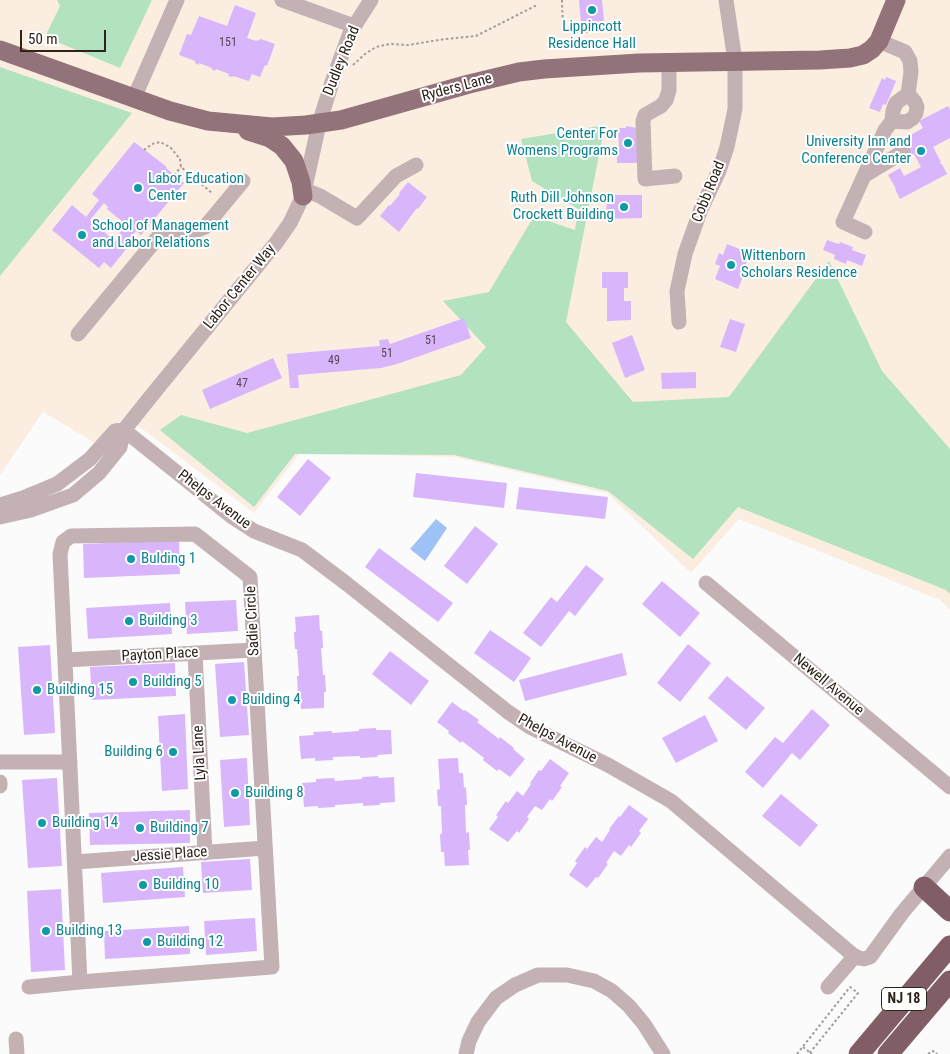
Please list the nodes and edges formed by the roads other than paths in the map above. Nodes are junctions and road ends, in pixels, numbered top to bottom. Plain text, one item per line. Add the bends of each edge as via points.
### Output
1 (177, 0) edge
2 (282, 0) edge
3 (371, 0) edge
4 (726, 0) edge
5 (896, 0) edge
6 (354, 26) junction
7 (879, 41) junction
8 (0, 50) edge
9 (734, 61) junction
10 (669, 64) junction
11 (134, 98) junction
12 (208, 121) junction
13 (319, 124) junction
14 (903, 152) dead end
15 (416, 165) dead end
16 (865, 175) junction
17 (675, 176) dead end
18 (243, 181) dead end
19 (304, 193) junction
20 (865, 232) dead end
21 (679, 322) dead end
22 (78, 334) dead end
23 (124, 430) junction
24 (0, 505) edge
25 (0, 517) edge
26 (706, 583) dead end
27 (254, 650) junction
28 (195, 653) junction
29 (65, 660) junction
30 (0, 762) edge
31 (70, 762) junction
32 (950, 787) edge
33 (265, 848) junction
34 (205, 853) junction
35 (950, 856) edge
36 (75, 862) junction
37 (924, 887) junction
38 (950, 911) edge
39 (950, 946) edge
40 (855, 956) junction
41 (950, 981) edge
42 (80, 982) junction
43 (828, 987) dead end
44 (29, 988) dead end
45 (16, 1039) dead end
46 (17, 1054) edge
47 (466, 1054) edge
48 (663, 1054) edge
49 (859, 1054) edge
50 (888, 1054) edge

1 - 11 street
2 - 6 street
3 - 6 street, Dudley Road
4 - 9 street, Cobb Road
5 - 7 main road
6 - 13 street, Dudley Road
7 - 9 main road, Ryders Lane via 863,55 850,58
7 - 16 street via 908,56 911,72 908,94 917,107 913,118 906,122 892,120
8 - 11 main road, Ryders Lane
9 - 10 main road, Ryders Lane
9 - 21 street, Cobb Road via 735,109 727,147 685,254 677,291
10 - 13 main road, Ryders Lane via 615,64 519,72
10 - 17 street via 666,100 643,120 645,179
11 - 12 main road, Ryders Lane
12 - 13 main road, Ryders Lane via 272,127
12 - 19 main road via 270,138 282,146 294,160
13 - 19 street, Labor Center Way
14 - 16 street
15 - 19 street via 396,176 357,218 320,196
16 - 20 street via 844,222
18 - 22 street via 205,227 159,236
19 - 23 street, Labor Center Way via 276,243
23 - 24 street via 115,431 90,459 57,484
23 - 25 street via 120,447 99,473 73,494
23 - 40 street, Phelps Avenue via 231,516 254,531 302,550 508,712 671,801
26 - 32 street, Newell Avenue
27 - 28 street, Payton Place
27 - 29 street, Sadie Circle via 250,577 195,534 72,536 63,542 60,554
27 - 33 street, Sadie Circle
28 - 29 street, Payton Place
28 - 34 street, Lyla Lane
29 - 31 street, Sadie Circle
30 - 31 street
31 - 36 street, Sadie Circle
33 - 34 street, Jessie Place
33 - 42 street, Sadie Circle via 272,967
34 - 36 street, Jessie Place
35 - 37 street
36 - 42 street, Sadie Circle
37 - 38 highway
37 - 40 street via 870,957
39 - 49 highway, NJ 18
40 - 43 street
41 - 50 highway, NJ 18
42 - 44 street, Sadie Circle
45 - 46 street
47 - 48 street via 478,1022 496,998 515,985 538,976 567,974 594,981 612,991 644,1024

